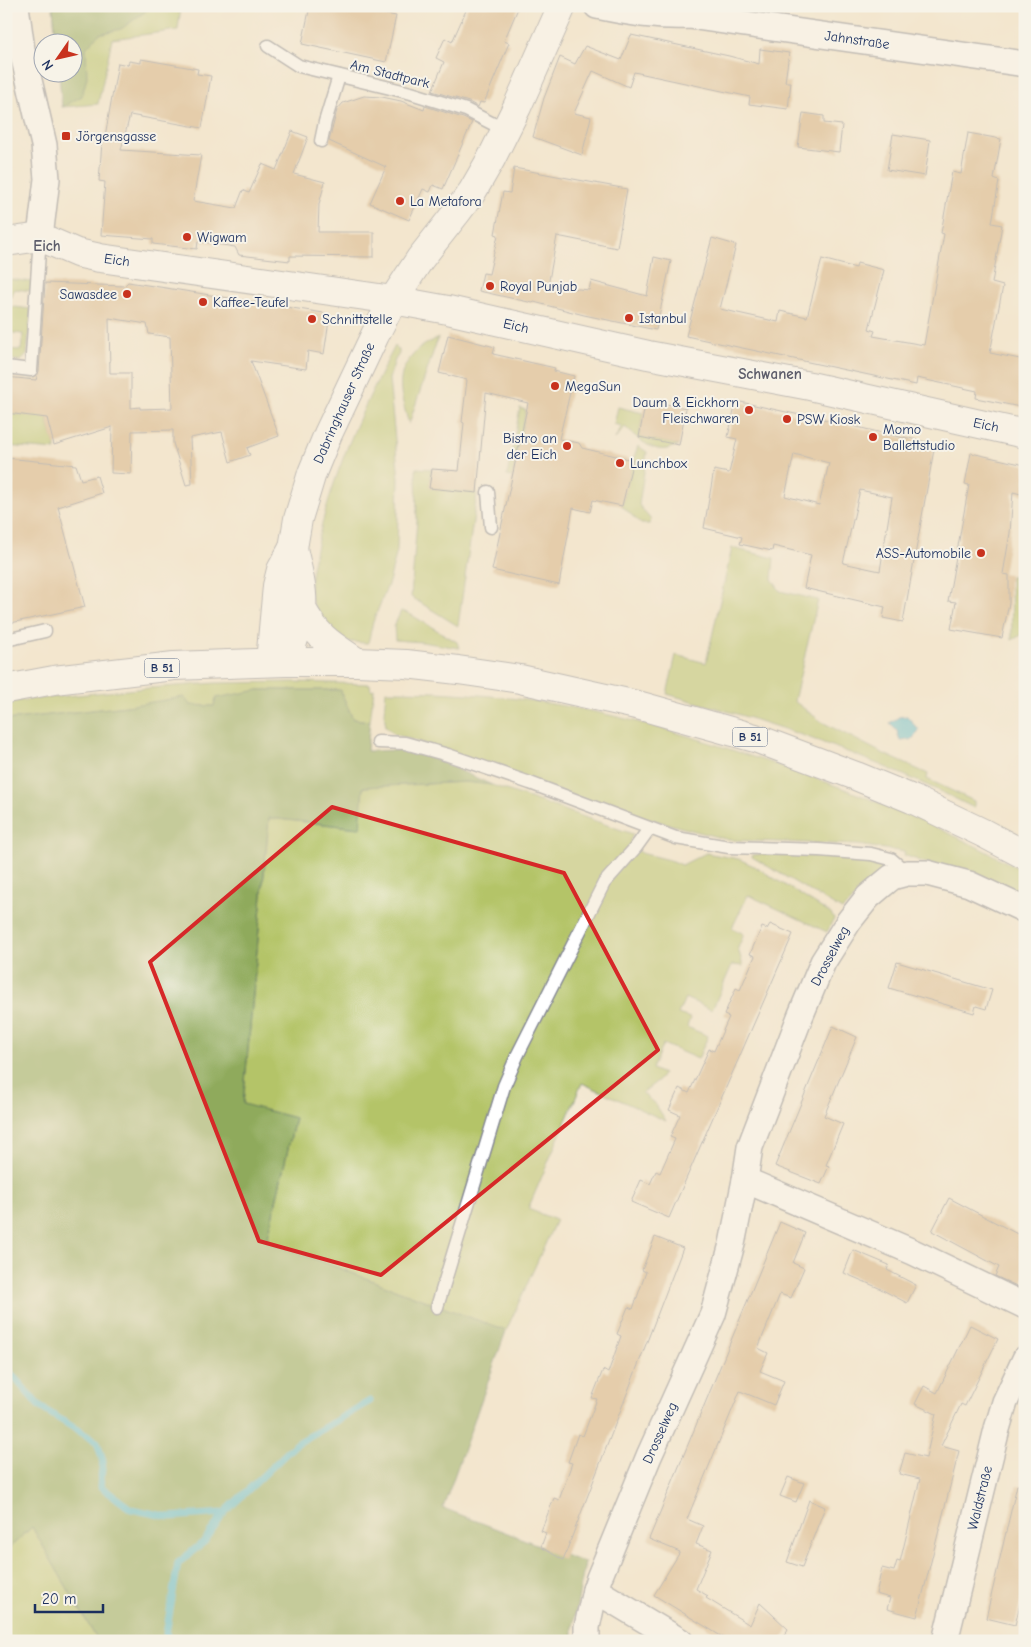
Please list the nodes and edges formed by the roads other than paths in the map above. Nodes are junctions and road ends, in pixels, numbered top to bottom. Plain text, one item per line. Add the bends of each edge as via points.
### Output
1 (16, 6) edge
2 (562, 6) edge
3 (596, 6) edge
4 (679, 11) edge
5 (268, 46) dead end
6 (1025, 64) edge
7 (339, 76) junction
8 (505, 130) junction
9 (320, 141) dead end
10 (40, 237) junction
11 (6, 242) edge
12 (393, 300) junction
13 (6, 367) edge
14 (1025, 434) edge
15 (488, 492) dead end
16 (491, 527) dead end
17 (293, 548) junction
18 (302, 609) junction
19 (45, 631) dead end
20 (6, 640) edge
21 (278, 662) junction
22 (365, 662) junction
23 (6, 689) edge
24 (378, 742) dead end
25 (649, 829) junction
26 (1025, 855) edge
27 (907, 873) junction
28 (1025, 910) edge
29 (745, 1180) junction
30 (1025, 1306) edge
31 (437, 1308) dead end
32 (1025, 1359) edge
33 (595, 1590) junction
34 (587, 1641) edge
35 (680, 1641) edge
36 (945, 1641) edge

1 - 10 street via 22,50 44,145 47,178
2 - 8 main road, Dabringhauser Straße
3 - 4 street, Jahnstraße via 658,17
4 - 6 street, Jahnstraße
5 - 7 lane, Am Stadtpark via 300,66
7 - 8 lane, Am Stadtpark via 466,110
7 - 9 lane
8 - 12 main road, Dabringhauser Straße via 472,192
10 - 11 main road
10 - 12 main road, Eich via 77,253 100,258
10 - 13 lane via 31,370
12 - 14 main road, Eich
12 - 17 main road, Dabringhauser Straße via 312,473
15 - 16 lane
17 - 18 main road, Dabringhauser Straße via 301,584
17 - 21 main road, Dabringhauser Straße via 281,570 277,586
18 - 21 main road, Dabringhauser Straße via 297,631
18 - 22 main road via 311,626 328,643
19 - 20 lane
21 - 22 main road, B 51
21 - 23 main road, B 51 via 174,666
22 - 26 main road, B 51 via 520,679 641,706 755,738 912,799
24 - 25 lane via 405,743 448,755
25 - 27 lane via 676,838 729,847 871,854 891,859
25 - 31 lane via 604,883 517,1056 504,1086
27 - 28 street, Drosselweg via 927,873 969,884
27 - 29 street, Drosselweg via 892,878 868,897 824,962 750,1147
29 - 30 street via 913,1252
29 - 33 street, Drosselweg via 714,1314 650,1456
32 - 36 street, Waldstraße via 1005,1402 997,1429
33 - 34 street, Drosselweg
33 - 35 street

